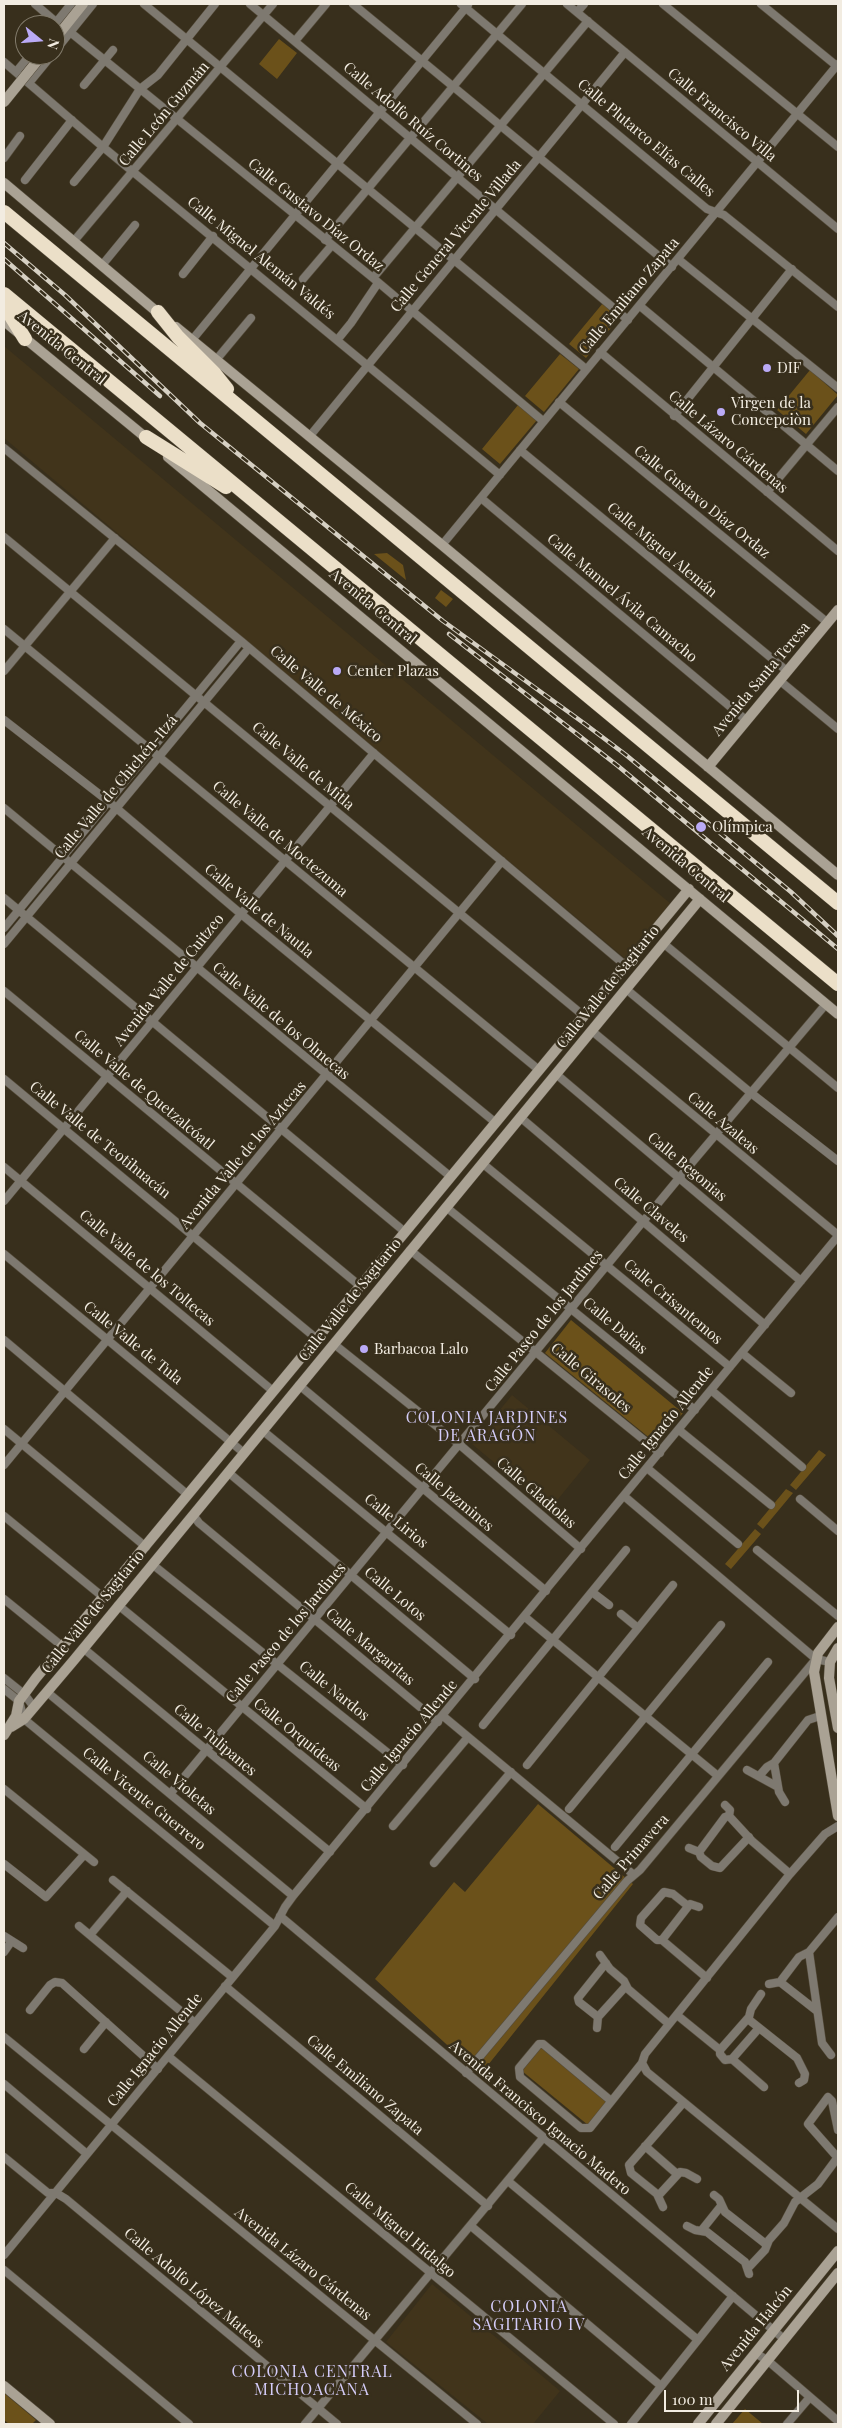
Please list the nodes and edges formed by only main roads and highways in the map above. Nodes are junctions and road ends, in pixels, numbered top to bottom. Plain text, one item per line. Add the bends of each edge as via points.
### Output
1 (4, 212) edge
2 (4, 294) edge
3 (4, 305) edge
4 (158, 312) road end
5 (25, 339) road end
6 (240, 408) junction
7 (146, 437) road end
8 (273, 516) junction
9 (838, 903) edge
10 (838, 984) edge

1 - 6 highway
2 - 8 highway, Avenida Central
3 - 5 highway
4 - 6 highway via 215,374
6 - 9 highway
7 - 8 highway
8 - 10 highway, Avenida Central

